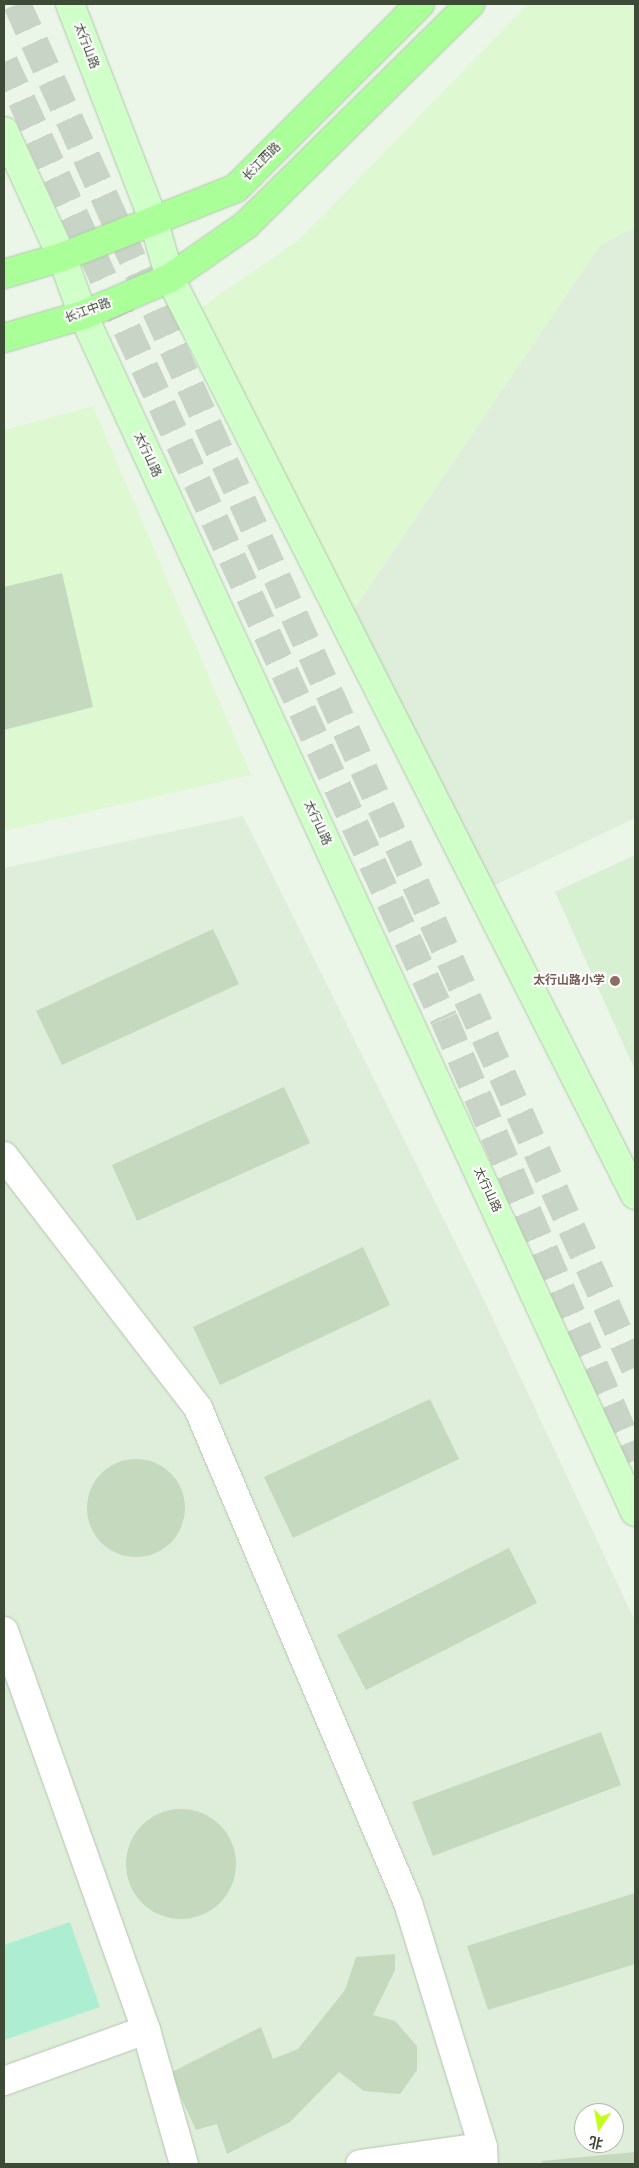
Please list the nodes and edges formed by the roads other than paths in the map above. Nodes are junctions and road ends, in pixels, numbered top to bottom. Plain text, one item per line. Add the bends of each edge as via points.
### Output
1 (70, 4) edge
2 (420, 4) edge
3 (470, 4) edge
4 (4, 131) edge
5 (152, 219) junction
6 (62, 256) junction
7 (4, 274) edge
8 (170, 278) junction
9 (83, 315) junction
10 (4, 338) edge
11 (4, 1156) edge
12 (635, 1195) edge
13 (635, 1512) edge
14 (4, 1631) edge
15 (146, 2030) junction
16 (4, 2081) edge
17 (483, 2156) edge
18 (184, 2164) edge
19 (360, 2164) edge

1 - 5 main road, 太行山路
2 - 5 main road, 长江西路 via 236,188
3 - 8 main road via 246,225
4 - 6 main road, 太行山路
5 - 6 main road, 长江西路
5 - 8 main road, 太行山路
6 - 7 main road
6 - 9 main road, 太行山路
8 - 9 main road, 长江中路
8 - 12 main road, 太行山路
9 - 10 main road, 长江中路
9 - 13 main road, 太行山路
11 - 17 street via 198,1408 408,1903
14 - 15 street
15 - 16 street
15 - 18 street
17 - 19 street

